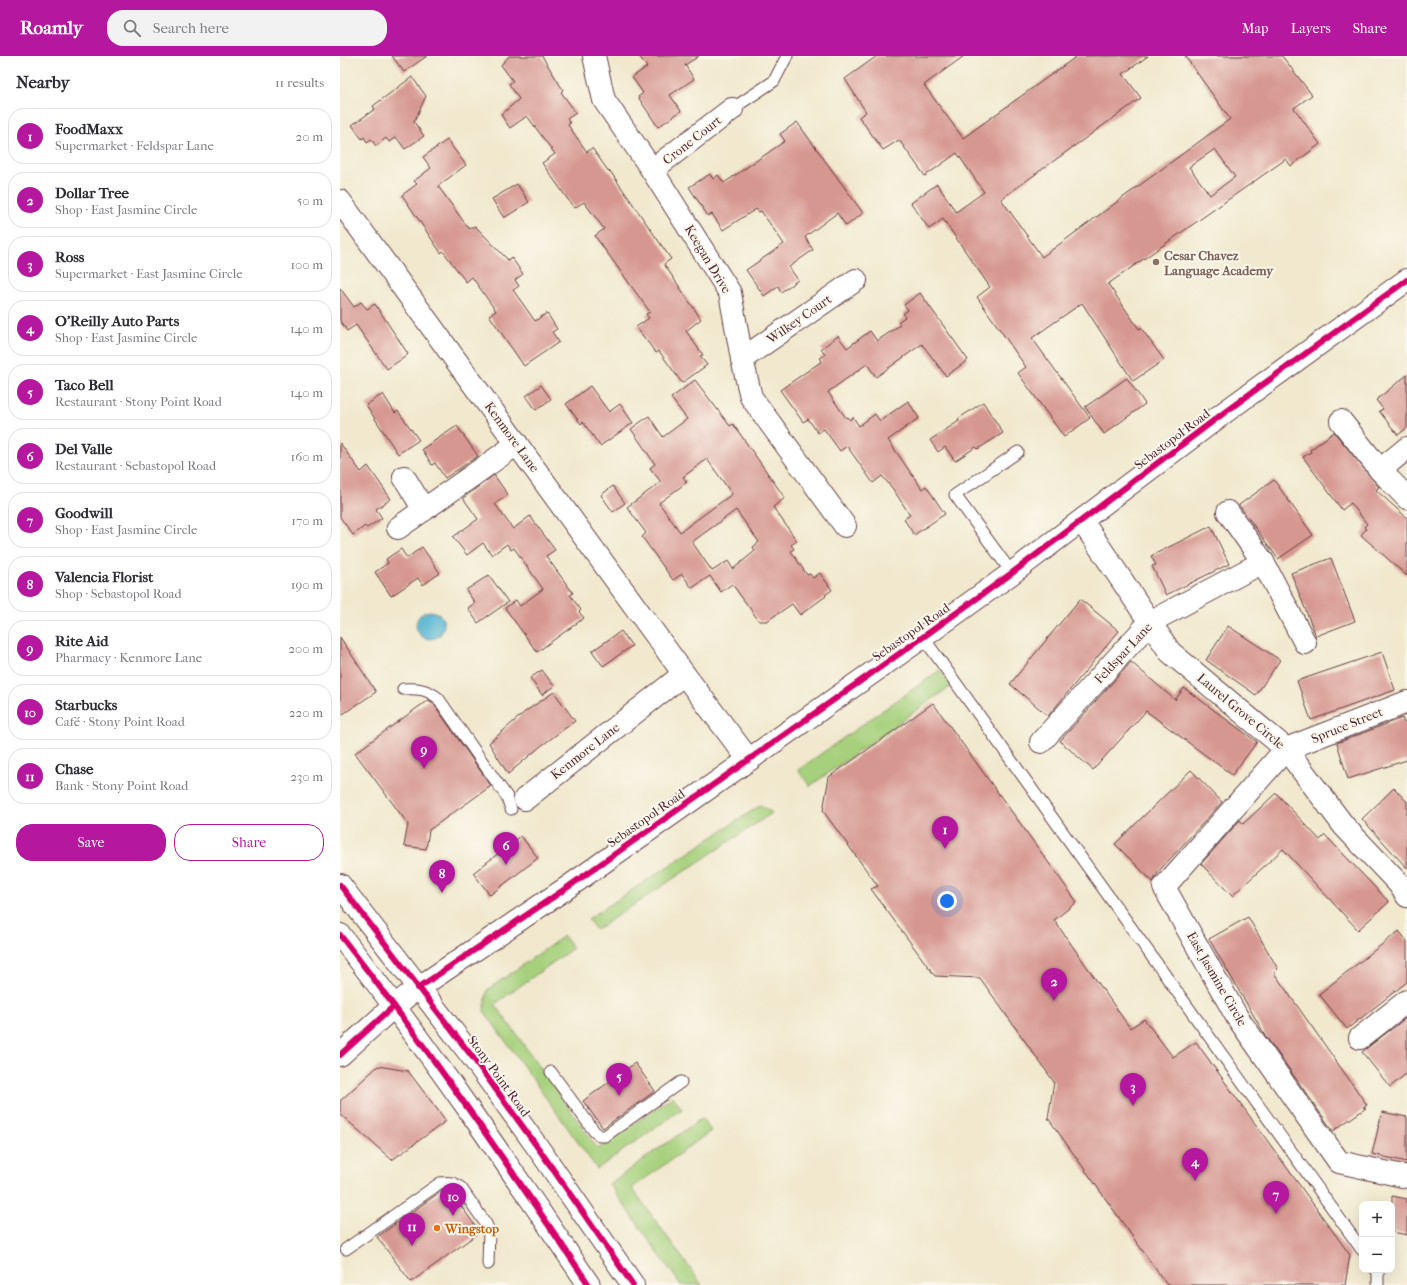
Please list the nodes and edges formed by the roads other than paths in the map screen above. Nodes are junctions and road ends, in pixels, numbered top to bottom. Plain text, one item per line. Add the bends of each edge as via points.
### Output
1 (594, 56) edge
2 (788, 56) edge
3 (732, 109) joint
4 (652, 170) junction
5 (340, 201) edge
6 (856, 280) dead end
7 (1407, 280) edge
8 (742, 359) junction
9 (1341, 422) dead end
10 (517, 444) junction
11 (1407, 448) edge
12 (1018, 452) dead end
13 (1380, 470) junction
14 (404, 477) dead end
15 (1407, 498) edge
16 (424, 510) junction
17 (1228, 512) dead end
18 (1082, 521) junction
19 (845, 526) dead end
20 (398, 528) dead end
21 (1263, 562) junction
22 (1012, 573) junction
23 (1150, 622) junction
24 (923, 637) junction
25 (1305, 643) dead end
26 (684, 674) junction
27 (403, 690) dead end
28 (1407, 702) edge
29 (1041, 742) dead end
30 (1286, 749) junction
31 (749, 760) junction
32 (518, 804) joint
33 (340, 886) edge
34 (1407, 896) edge
35 (340, 935) edge
36 (418, 988) junction
37 (1407, 1001) edge
38 (394, 1006) junction
39 (1360, 1038) dead end
40 (340, 1055) edge
41 (551, 1072) dead end
42 (681, 1082) dead end
43 (1407, 1177) edge
44 (1359, 1246) edge
45 (346, 1249) dead end
46 (488, 1264) dead end
47 (1378, 1273) edge
48 (589, 1285) edge
49 (633, 1285) edge
50 (1378, 1285) edge

1 - 4 street, Keegan Drive via 604,100
2 - 3 lane via 774,81
3 - 4 street, Crone Court
4 - 8 street, Keegan Drive via 730,293
5 - 10 street, Kenmore Lane
6 - 8 street, Wilkey Court
7 - 18 street, Sebastopol Road via 1225,412
8 - 19 street, Keegan Drive via 751,397
9 - 13 street
10 - 16 street
10 - 26 street, Kenmore Lane
11 - 13 street
12 - 22 lane via 955,495
13 - 15 street
14 - 16 street
16 - 20 street
17 - 21 street
18 - 22 street, Sebastopol Road
18 - 23 street, Laurel Grove Circle
21 - 23 street, Feldspar Lane
21 - 25 street
22 - 24 street, Sebastopol Road
23 - 29 street, Feldspar Lane
23 - 30 street, Laurel Grove Circle via 1170,652
24 - 31 street, Sebastopol Road
24 - 44 lane
26 - 31 street, Kenmore Lane
26 - 32 street, Kenmore Lane
27 - 32 lane via 417,688 438,698 506,796
28 - 30 street, Spruce Street
30 - 34 street, Laurel Grove Circle via 1344,826 1399,884
30 - 43 street, East Jasmine Circle via 1164,887 1237,1017 1339,1162
31 - 36 street, Sebastopol Road
33 - 36 street, Stony Point Road
35 - 38 street
36 - 38 street, Sebastopol Road
36 - 49 street, Stony Point Road via 474,1059
37 - 39 street
38 - 40 street, Sebastopol Road
38 - 48 street via 500,1153
41 - 42 lane via 600,1136 605,1136
45 - 46 lane via 440,1183 448,1182 461,1188 486,1224 489,1231
47 - 50 lane

